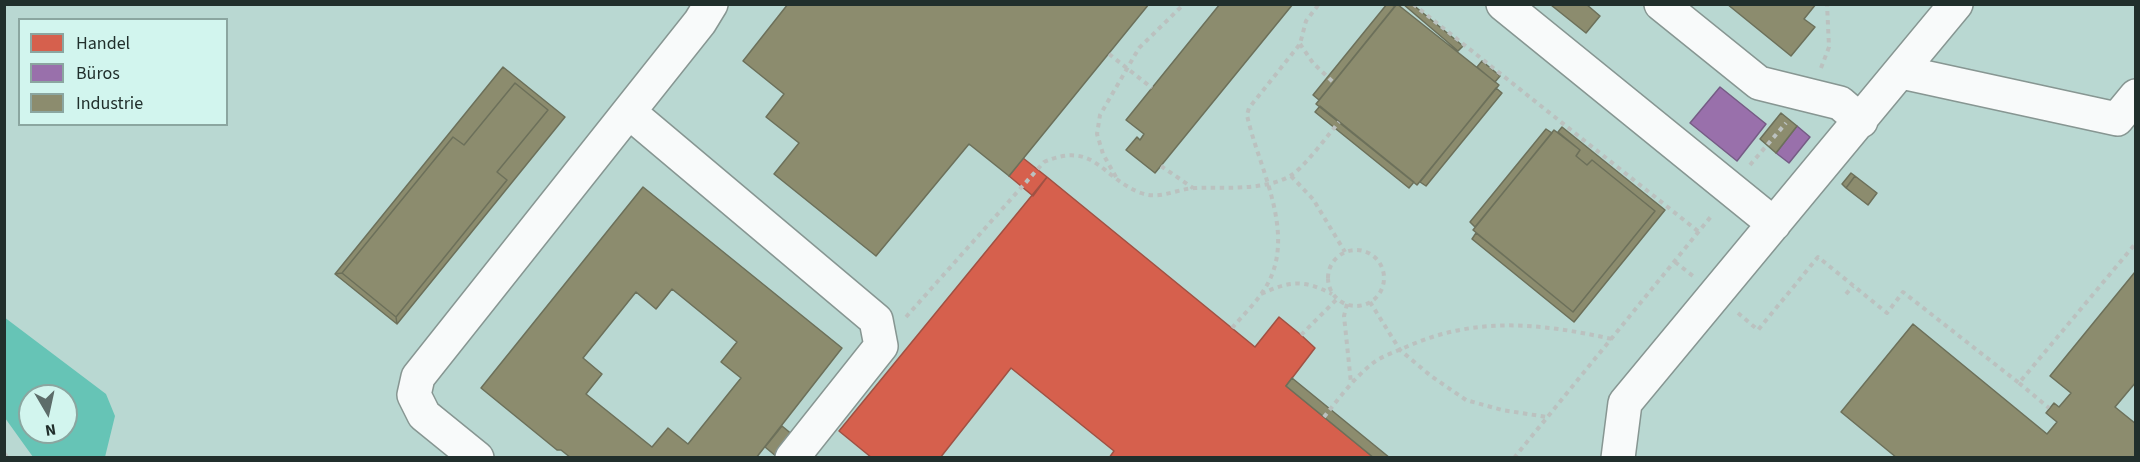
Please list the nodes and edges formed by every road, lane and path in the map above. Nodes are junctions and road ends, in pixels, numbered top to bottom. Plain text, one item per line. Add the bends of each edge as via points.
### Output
1 (711, 4) edge
2 (1184, 4) edge
3 (1319, 4) edge
4 (1413, 4) edge
5 (1503, 4) edge
6 (1660, 4) edge
7 (1956, 4) edge
8 (1300, 44) junction
9 (1108, 54) dead end
10 (1126, 68) junction
11 (1901, 72) junction
12 (1334, 83) dead end
13 (1152, 88) dead end
14 (2136, 96) edge
15 (629, 112) junction
16 (1861, 120) junction
17 (1339, 122) dead end
18 (1780, 129) dead end
19 (1161, 166) dead end
20 (1291, 176) junction
21 (1117, 179) junction
22 (1267, 184) junction
23 (1193, 188) junction
24 (1731, 189) junction
25 (1774, 224) junction
26 (1699, 232) junction
27 (2135, 246) edge
28 (1346, 252) junction
29 (1853, 286) junction
30 (1846, 294) dead end
31 (1260, 295) junction
32 (1715, 295) junction
33 (1336, 297) junction
34 (1370, 302) junction
35 (1347, 304) junction
36 (1232, 328) dead end
37 (1301, 335) dead end
38 (1612, 339) junction
39 (881, 346) junction
40 (1400, 350) junction
41 (1351, 383) junction
42 (2019, 383) junction
43 (2049, 408) dead end
44 (1324, 417) dead end
45 (1548, 417) junction
46 (4, 453) edge
47 (8, 458) edge
48 (477, 458) edge
49 (792, 458) edge
50 (1514, 458) edge
51 (1618, 458) edge

1 - 15 street
2 - 10 path via 1139,48
3 - 8 path via 1306,21
4 - 26 path
5 - 24 street
6 - 16 street via 1760,83 1840,103
7 - 11 street
8 - 12 path
8 - 22 path via 1246,115
9 - 10 path
10 - 13 path
10 - 21 path via 1100,115 1097,134
11 - 14 street via 2117,119
11 - 16 street
15 - 39 street via 876,320
15 - 48 street via 418,377 414,396 424,415
16 - 25 street
17 - 20 path
18 - 24 path
19 - 23 path
20 - 22 path
20 - 28 path via 1313,199
21 - 23 path via 1151,196
21 - 39 path via 1097,163 1080,156 1063,154 1044,162
22 - 23 path
22 - 31 path via 1276,216 1277,242 1273,269
24 - 25 street
24 - 26 path
25 - 32 street
26 - 38 path
27 - 42 path
28 - 33 path via 1330,267 1330,287
28 - 34 path via 1368,252 1381,264 1385,281
29 - 30 path
29 - 32 path via 1818,257 1758,330
29 - 42 path via 1887,313 1903,292
31 - 33 path via 1283,284 1301,282
31 - 36 path
32 - 51 street via 1626,403
33 - 35 path
33 - 37 path
34 - 35 path
34 - 40 path
35 - 41 path via 1344,316
38 - 40 path via 1563,328 1513,324 1466,328
38 - 45 path
39 - 49 street
40 - 41 path via 1375,361
40 - 45 path via 1466,399 1502,410
41 - 44 path
42 - 43 path
45 - 50 path
46 - 47 path

